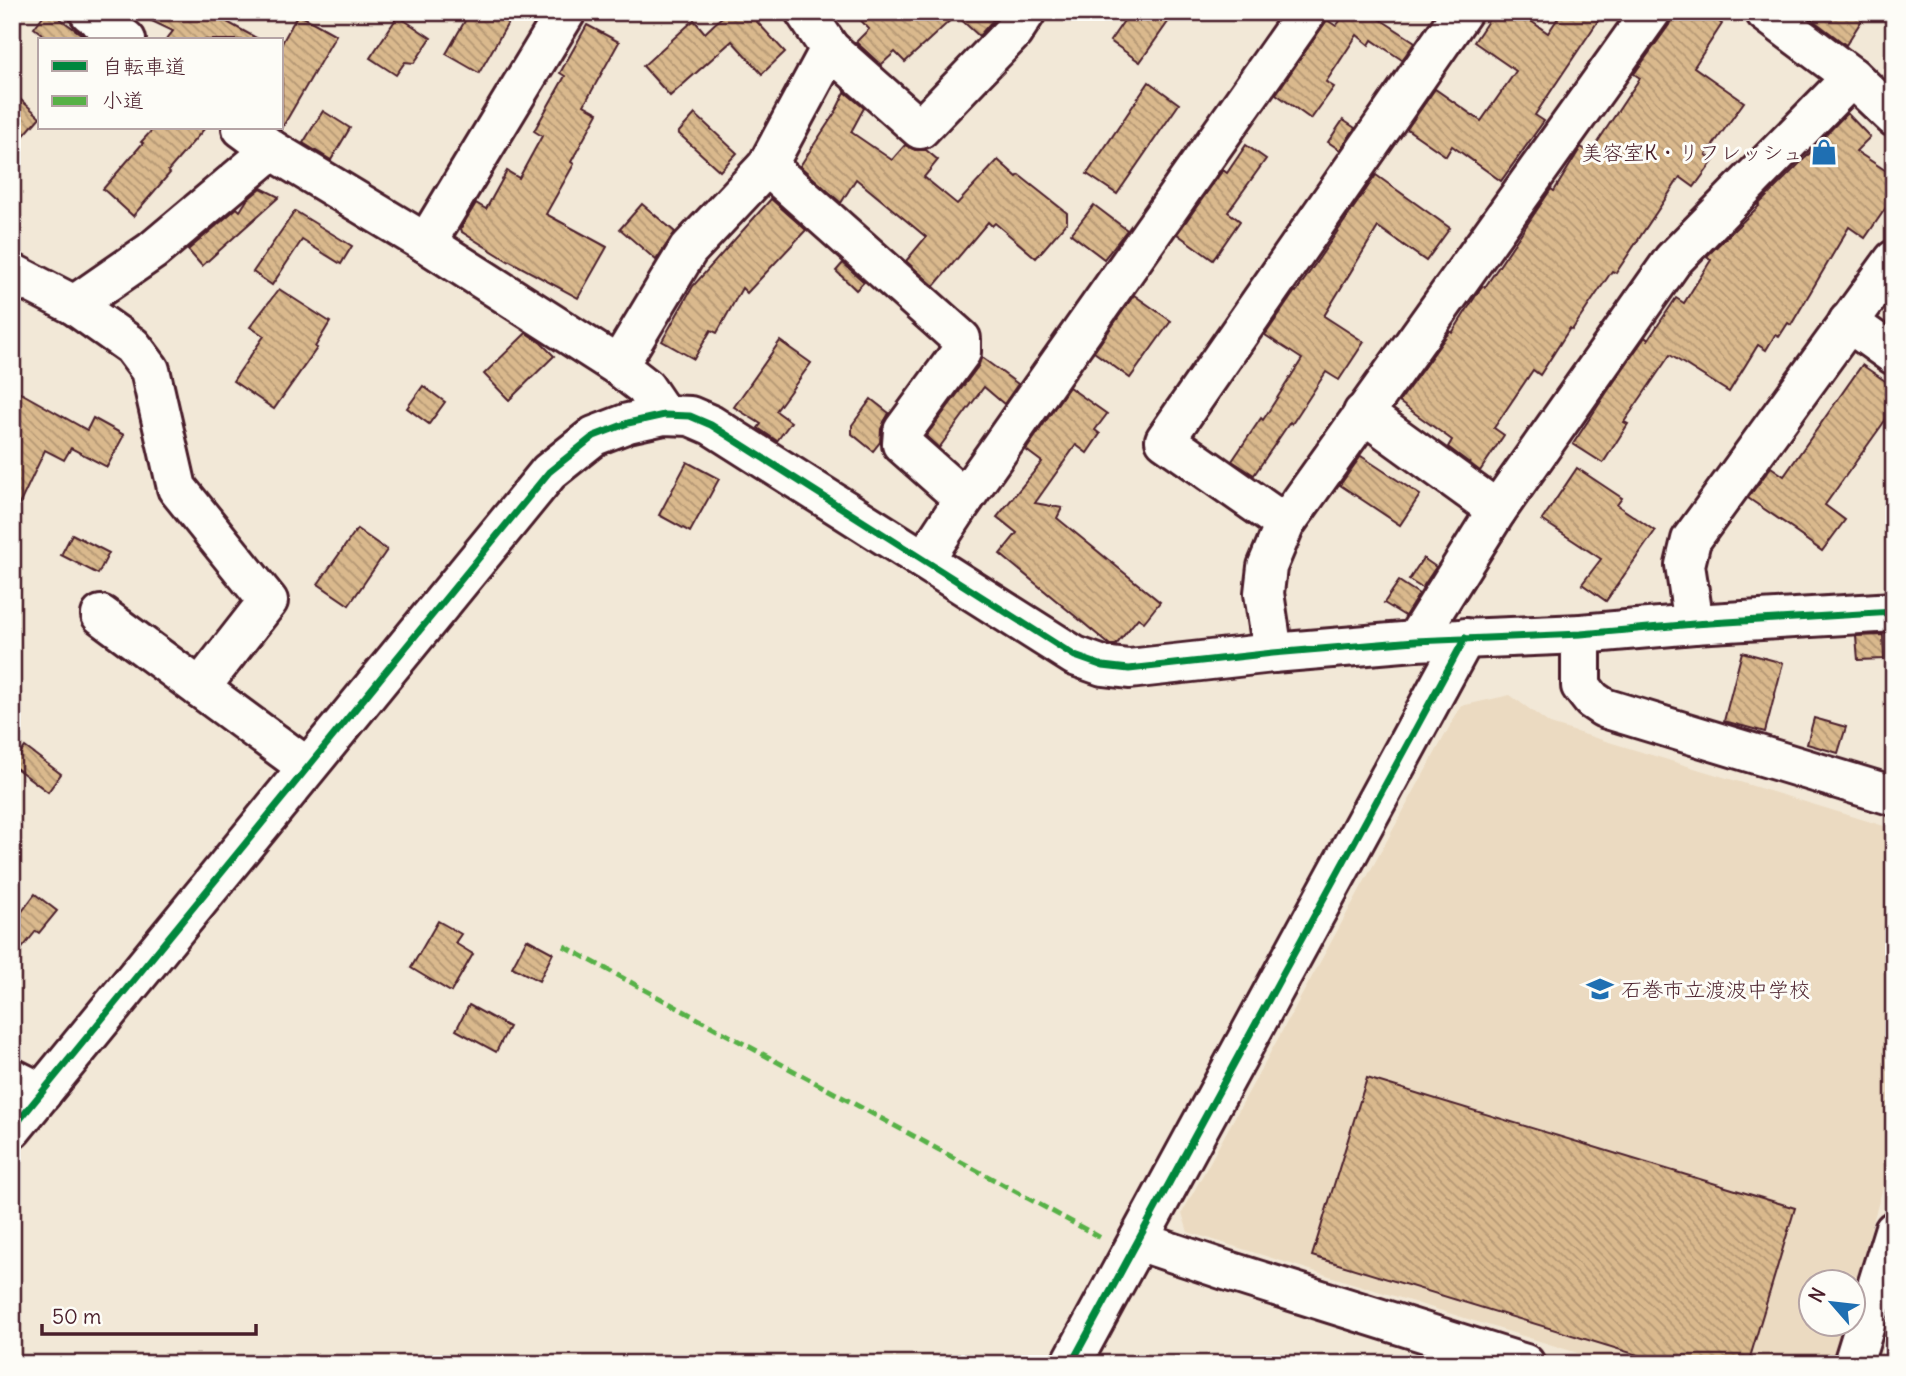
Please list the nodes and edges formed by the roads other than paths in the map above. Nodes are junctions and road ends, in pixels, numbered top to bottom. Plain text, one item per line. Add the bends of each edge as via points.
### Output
1 (89, 12) edge
2 (566, 12) edge
3 (805, 12) edge
4 (1026, 12) edge
5 (1307, 12) edge
6 (1462, 12) edge
7 (1651, 12) edge
8 (1765, 12) edge
9 (124, 38) edge
10 (830, 49) junction
11 (1852, 77) junction
12 (1894, 117) edge
13 (257, 139) edge
14 (766, 166) junction
15 (426, 243) junction
16 (1894, 260) edge
17 (12, 273) edge
18 (74, 305) junction
19 (1848, 322) junction
20 (1894, 355) edge
21 (618, 366) junction
22 (1363, 413) junction
23 (664, 415) junction
24 (964, 499) junction
25 (1497, 510) junction
26 (1284, 524) junction
27 (924, 560) junction
28 (1894, 612) edge
29 (102, 615) dead end
30 (1694, 624) junction
31 (1581, 634) junction
32 (1465, 638) junction
33 (1415, 641) junction
34 (1273, 653) junction
35 (200, 688) junction
36 (307, 767) junction
37 (1894, 796) edge
38 (27, 1086) edge
39 (12, 1129) edge
40 (1894, 1231) edge
41 (1138, 1241) junction
42 (1071, 1364) edge
43 (1525, 1364) edge
44 (1853, 1364) edge

1 - 9 street
2 - 15 street
3 - 10 street
4 - 10 street via 1013,32 920,129
5 - 24 street
6 - 26 street via 1166,440
7 - 22 street
8 - 11 street
10 - 14 street
11 - 12 street
11 - 25 street via 1673,260
13 - 15 street
13 - 18 street via 152,251
14 - 21 street via 688,250
14 - 24 street via 961,339 961,352 903,431 902,444
15 - 21 street
16 - 19 street
17 - 18 street
18 - 35 street via 132,346 150,370 177,488 268,601
19 - 20 street
19 - 30 street via 1691,540 1685,565
21 - 23 street via 645,387
22 - 25 street
22 - 26 street
23 - 27 street via 690,416 711,425
23 - 36 street via 594,436 549,472
24 - 27 street
25 - 33 street
26 - 34 street via 1267,567 1264,593
27 - 34 street via 1076,656 1103,666 1129,669
28 - 30 street
29 - 35 street
30 - 31 street
31 - 32 street
31 - 37 street via 1581,686 1604,708
32 - 33 street
32 - 41 street
33 - 34 street
35 - 36 street
36 - 38 street
38 - 39 street
40 - 44 street
41 - 42 street
41 - 43 street

